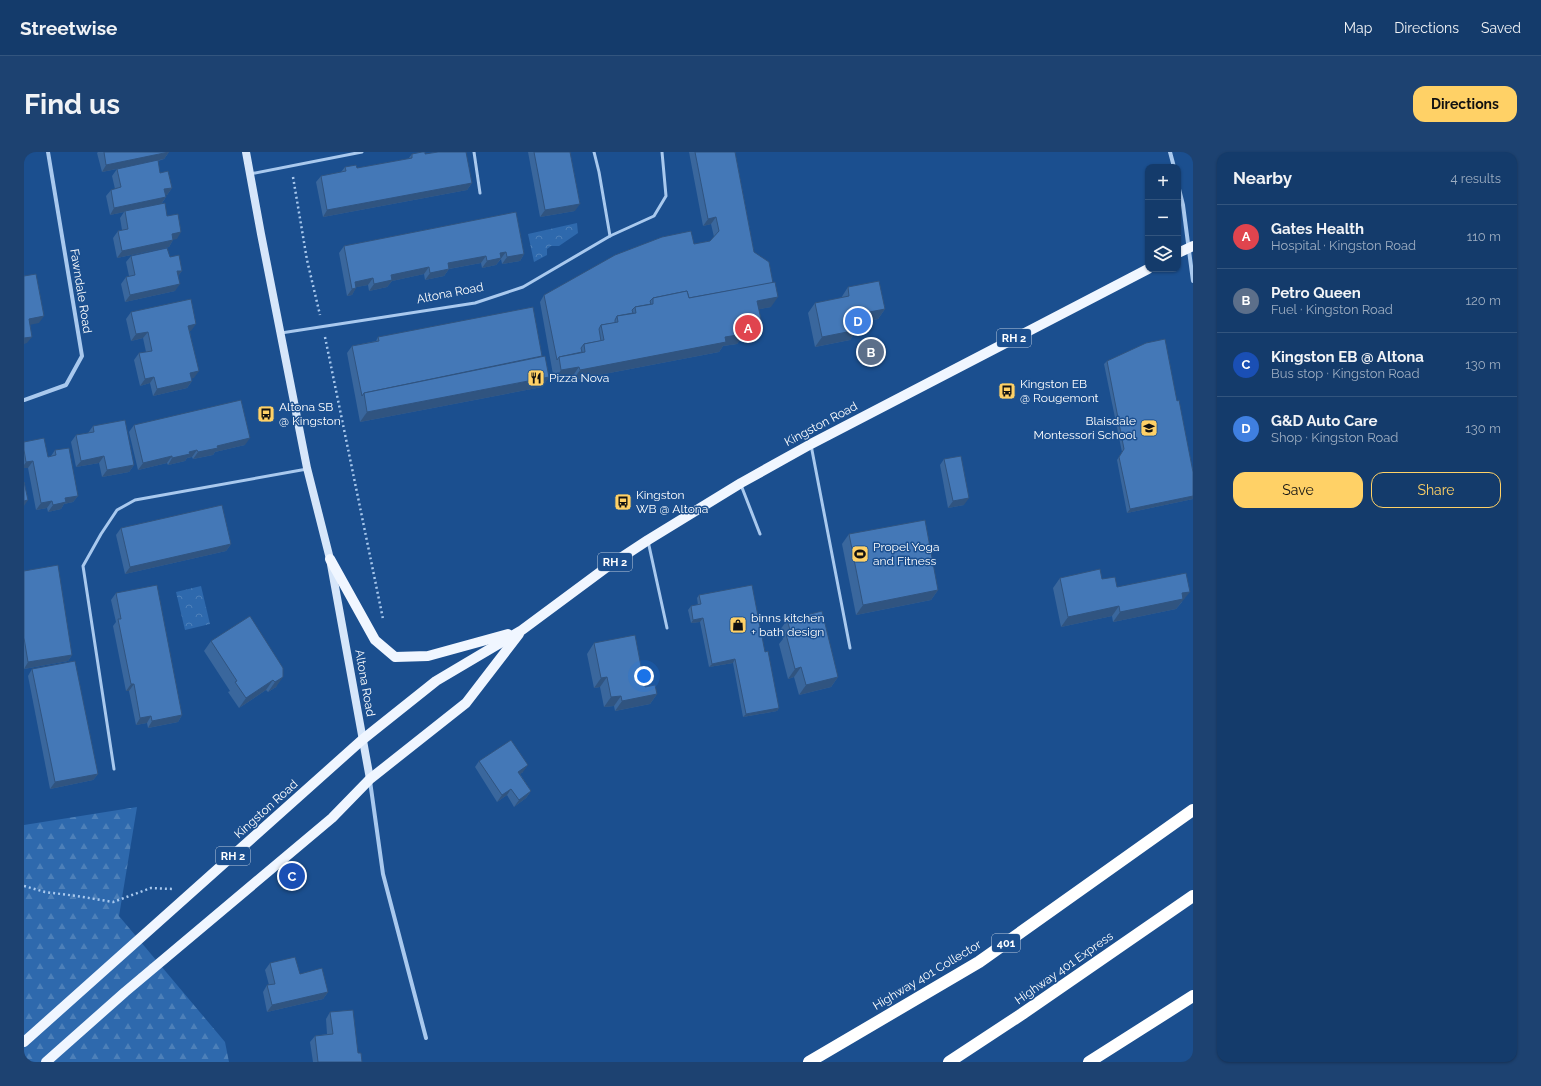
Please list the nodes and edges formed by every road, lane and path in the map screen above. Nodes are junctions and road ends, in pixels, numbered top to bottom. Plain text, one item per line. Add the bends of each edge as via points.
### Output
1 (48, 152) edge
2 (246, 152) edge
3 (362, 152) edge
4 (474, 152) edge
5 (594, 152) edge
6 (662, 152) edge
7 (1170, 152) edge
8 (1173, 164) edge
9 (291, 166) junction
10 (250, 174) junction
11 (480, 193) dead end
12 (1181, 197) edge
13 (610, 236) junction
14 (1191, 247) edge
15 (1181, 252) edge
16 (1145, 271) edge
17 (1193, 281) edge
18 (323, 326) junction
19 (281, 332) junction
20 (24, 400) edge
21 (811, 444) junction
22 (308, 468) junction
23 (741, 483) junction
24 (760, 534) dead end
25 (648, 540) junction
26 (330, 559) junction
27 (383, 623) dead end
28 (667, 628) dead end
29 (522, 630) junction
30 (850, 648) dead end
31 (362, 740) junction
32 (114, 769) dead end
33 (370, 779) junction
34 (1193, 810) edge
35 (24, 886) edge
36 (172, 888) dead end
37 (1193, 892) edge
38 (1193, 896) edge
39 (1181, 903) junction
40 (1193, 996) edge
41 (426, 1038) dead end
42 (24, 1042) edge
43 (46, 1062) edge
44 (809, 1062) edge
45 (949, 1062) edge
46 (1089, 1062) edge

1 - 20 street, Fawndale Road via 82,356 66,385
2 - 10 main road, Altona Road
3 - 9 lane
4 - 11 lane
5 - 13 lane
6 - 13 lane, Altona Road via 666,196 654,216
7 - 8 street
9 - 10 lane
9 - 18 path via 307,260
10 - 19 main road, Altona Road
12 - 14 street
13 - 18 lane, Altona Road via 523,287 475,303
14 - 15 main road
14 - 17 street
16 - 21 main road, Kingston Road / RH 2
18 - 19 lane, Altona Road
18 - 27 path
19 - 22 main road, Altona Road
21 - 23 main road, Kingston Road / RH 2
21 - 30 lane
22 - 26 main road, Altona Road
22 - 32 lane via 135,500 118,510 101,534 83,566
23 - 24 lane
23 - 25 main road, Kingston Road / RH 2
25 - 28 lane
25 - 29 main road, Kingston Road / RH 2
26 - 29 main road via 375,640 395,657 428,656
26 - 31 main road, Altona Road
29 - 31 main road, Kingston Road / RH 2 via 436,681
29 - 33 main road, Kingston Road / RH 2 via 466,703
31 - 33 main road, Altona Road
31 - 42 main road, Kingston Road / RH 2
33 - 41 street, Altona Road via 383,874
33 - 43 main road, Kingston Road / RH 2 via 332,818
34 - 44 highway, Highway 401 Collector / 401 via 979,962
35 - 36 path via 45,892 113,902 151,888
37 - 39 highway
38 - 39 highway, Highway 401 Express
39 - 45 highway, Highway 401 Express
40 - 46 highway

